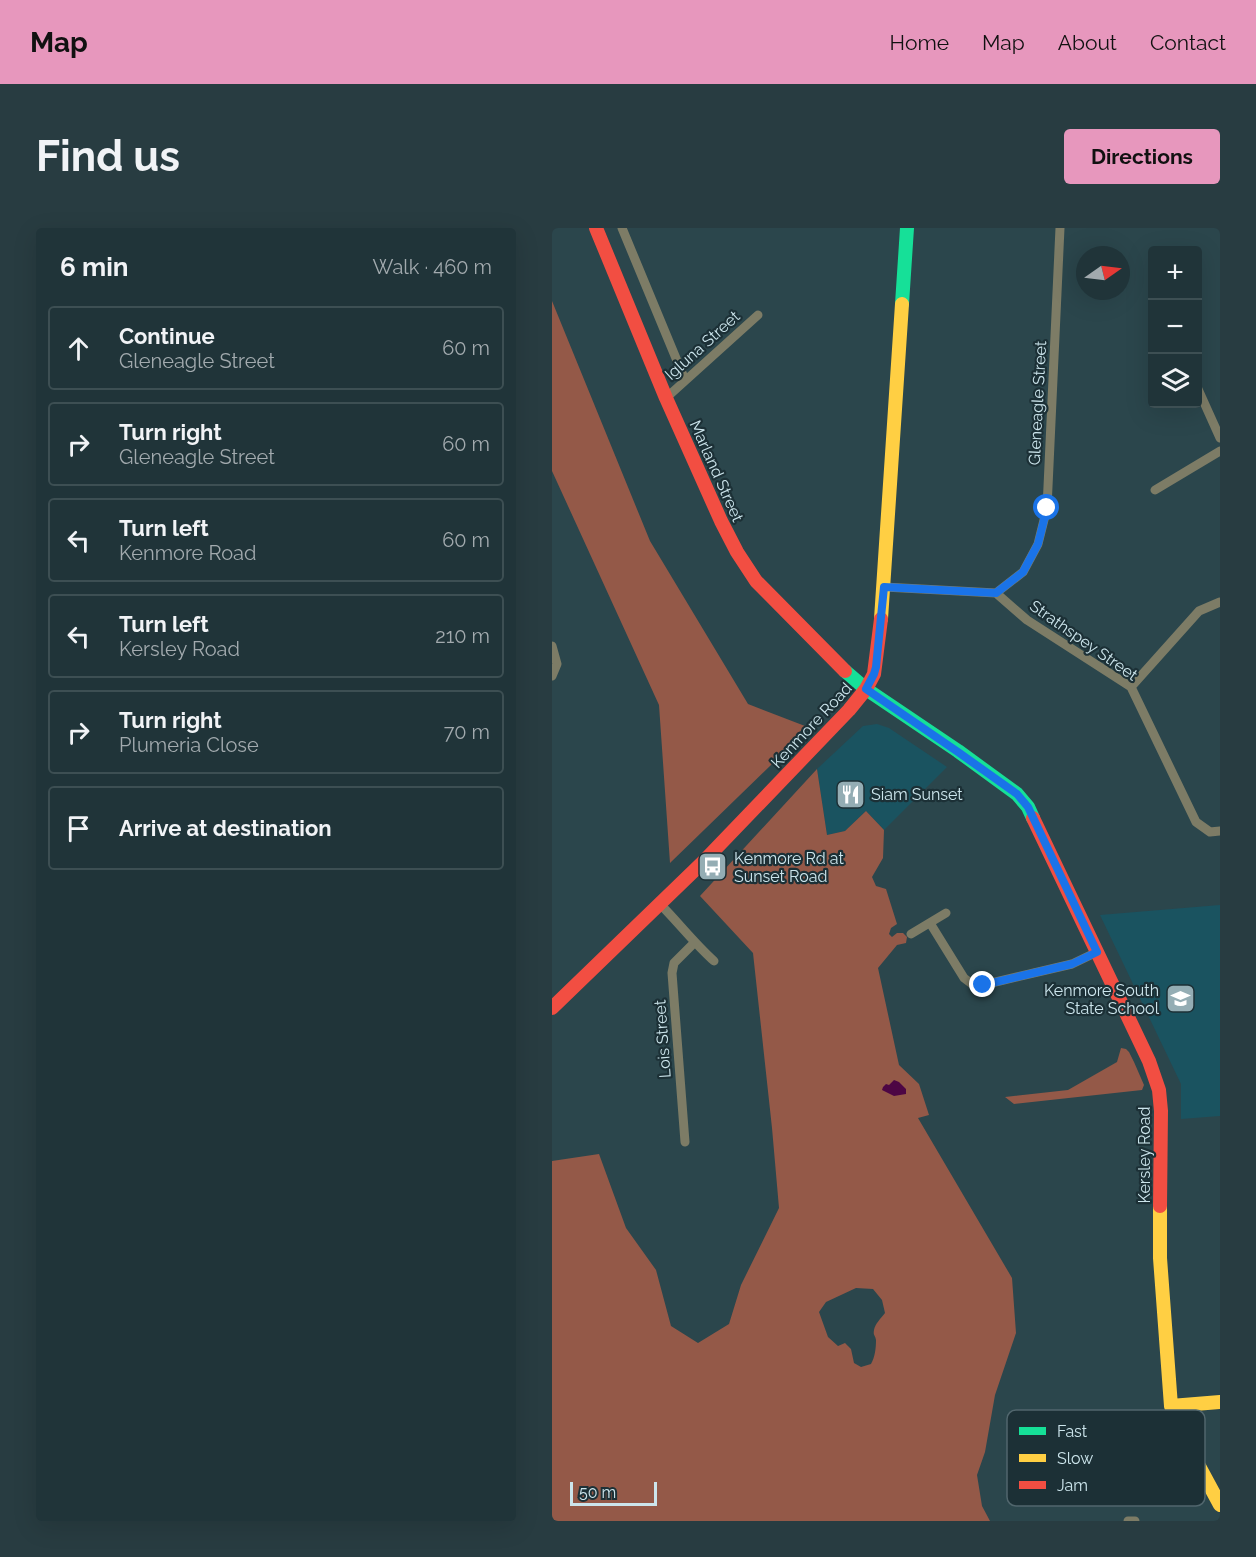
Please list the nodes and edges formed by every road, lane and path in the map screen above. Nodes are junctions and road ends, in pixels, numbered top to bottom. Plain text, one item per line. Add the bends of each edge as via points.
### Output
1 (596, 228) edge
2 (622, 228) edge
3 (907, 228) edge
4 (1060, 228) edge
5 (758, 315) dead end
6 (685, 380) junction
7 (666, 398) junction
8 (1202, 400) edge
9 (1220, 438) edge
10 (1220, 451) edge
11 (1155, 490) dead end
12 (884, 587) junction
13 (996, 593) junction
14 (1220, 602) edge
15 (552, 646) edge
16 (552, 676) edge
17 (1131, 687) junction
18 (866, 689) junction
19 (1220, 831) edge
20 (659, 903) junction
21 (946, 913) dead end
22 (930, 923) junction
23 (911, 934) dead end
24 (694, 943) junction
25 (1097, 952) junction
26 (714, 962) dead end
27 (552, 1008) edge
28 (685, 1142) dead end
29 (1220, 1402) edge
30 (1171, 1406) junction
31 (1172, 1410) edge
32 (1205, 1477) edge
33 (1220, 1505) edge
34 (1128, 1521) edge
35 (1135, 1521) edge

1 - 7 street, Marland Street
2 - 6 street
3 - 12 street, Kenmore Road
4 - 13 street, Gleneagle Street via 1047,508 1038,544 1023,572
5 - 6 street, Igluna Street
6 - 7 street, Igluna Street
7 - 18 street, Marland Street via 721,521 756,581
8 - 9 street
10 - 11 street
12 - 13 street
12 - 18 street, Kenmore Road via 876,667
13 - 17 street, Strathspey Street via 1027,620
14 - 17 street via 1199,612
15 - 16 street via 557,664
17 - 19 street, Strathspey Street via 1196,822 1210,832
18 - 20 street, Kenmore Road via 736,828
18 - 25 street, Kersley Road via 1017,794 1028,807
20 - 24 street
20 - 27 street, Kenmore Road
21 - 22 street
22 - 23 street
22 - 25 street via 964,978 972,984 983,985 1072,964
24 - 26 street
24 - 28 street, Lois Street via 674,963 672,973
25 - 30 street, Kersley Road via 1149,1060 1159,1090 1160,1258
29 - 30 street
30 - 31 street, Kersley Road
32 - 33 street, Kersley Road
34 - 35 street

